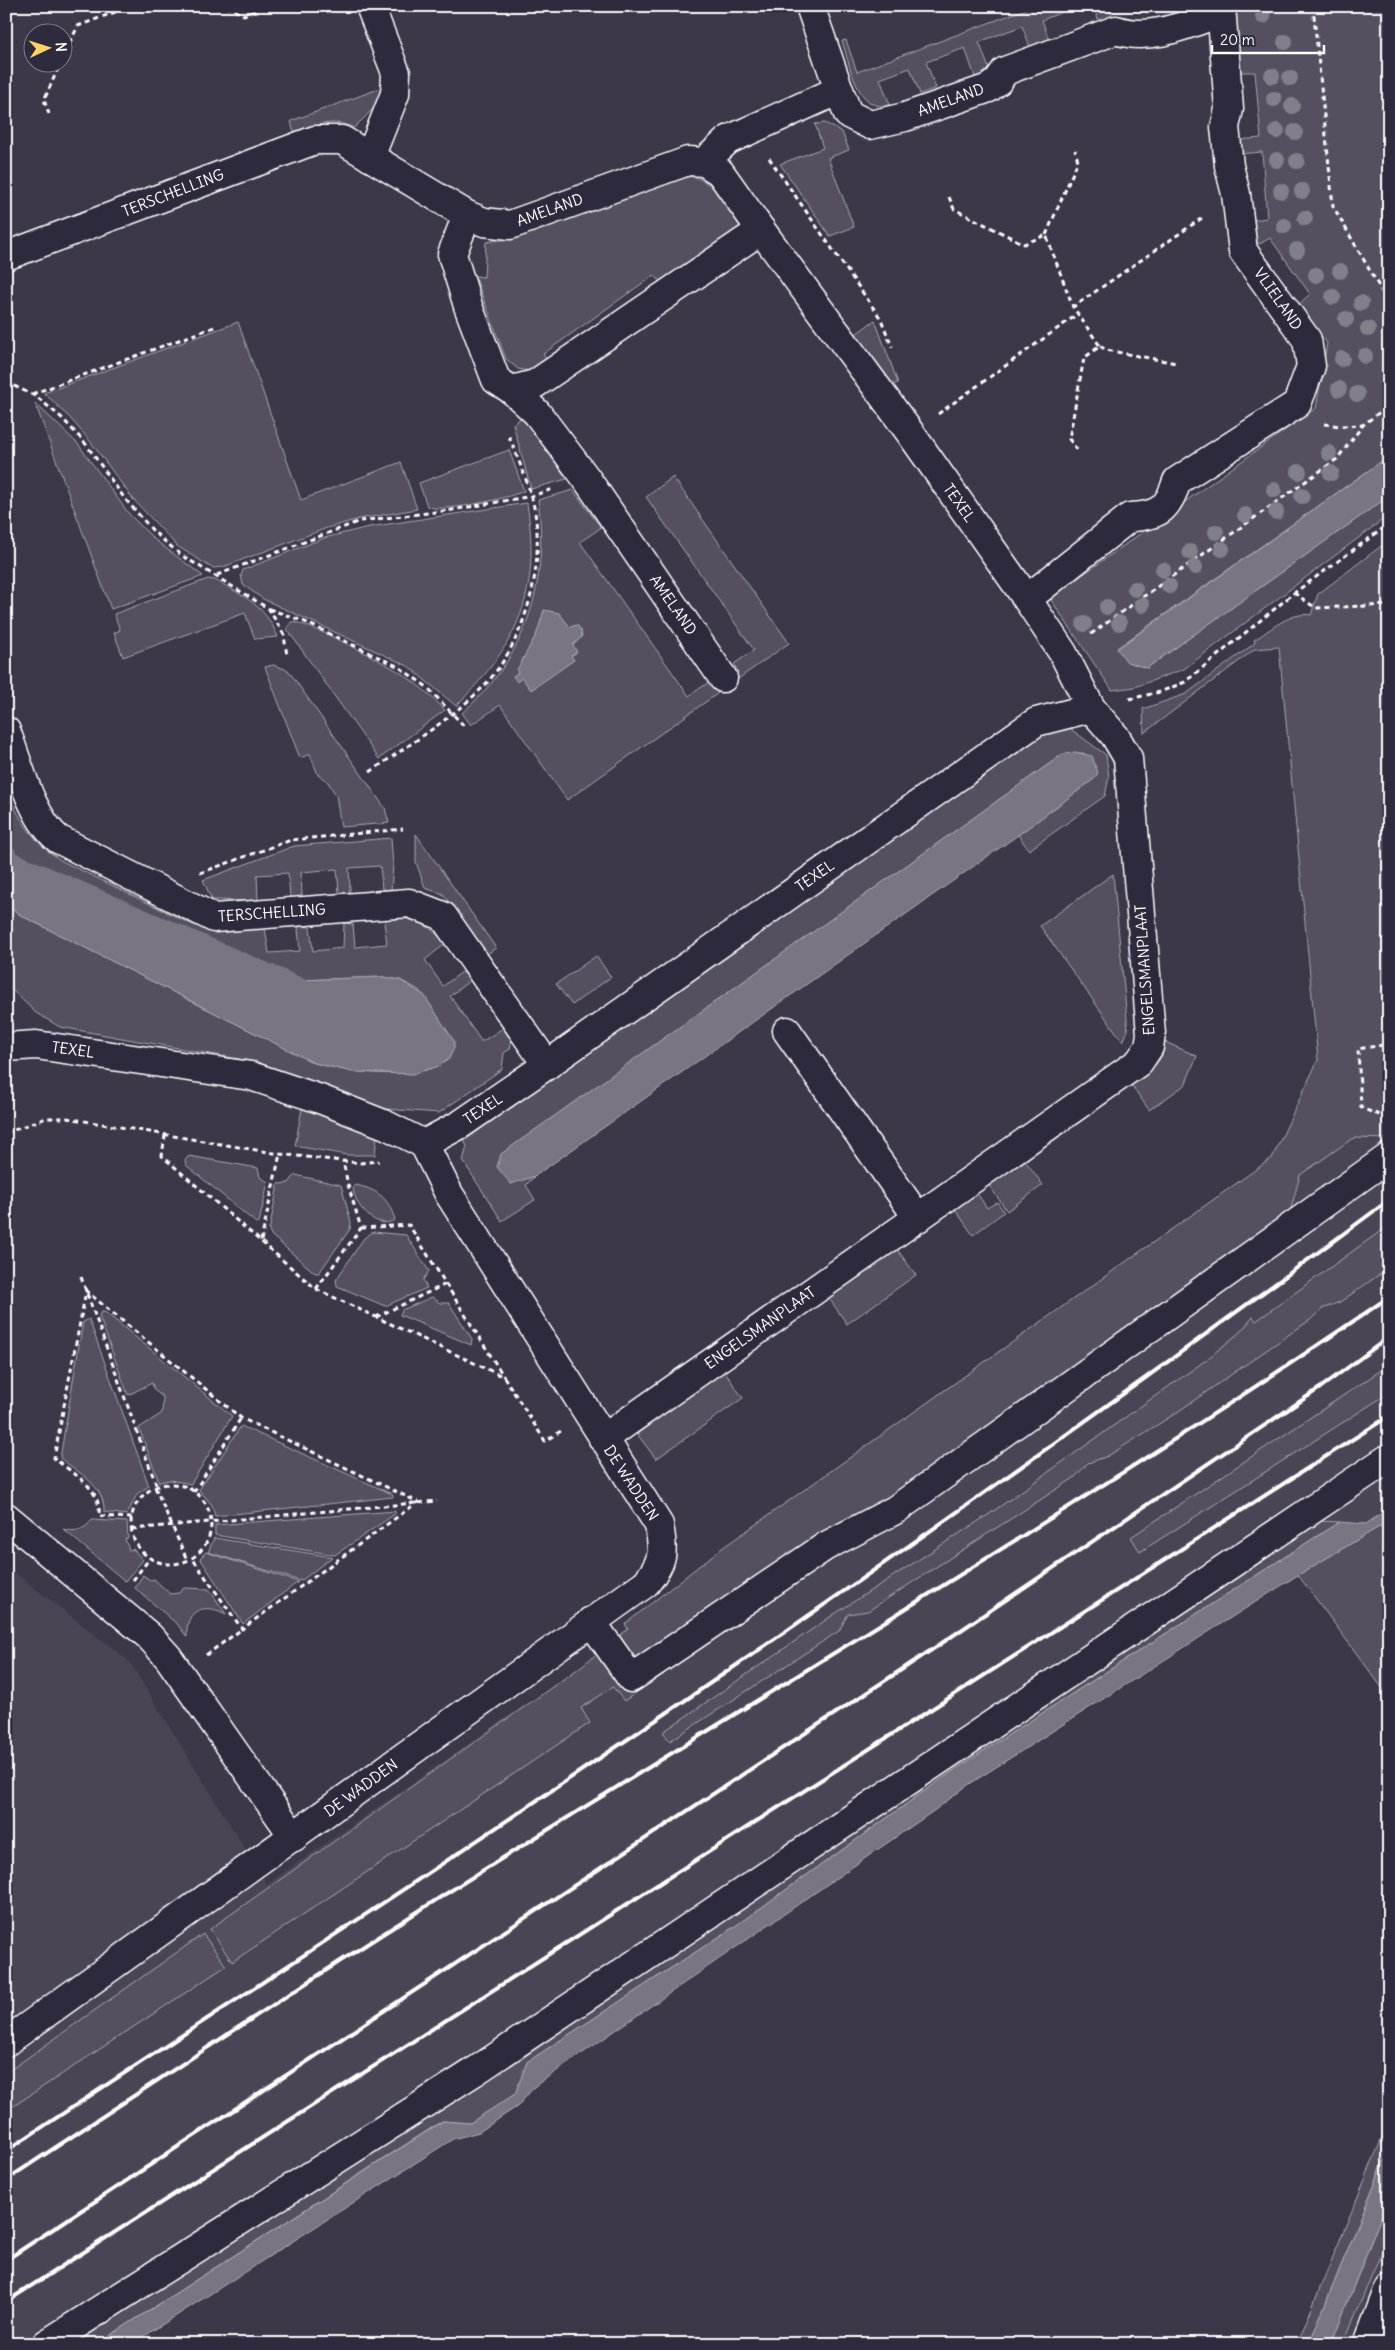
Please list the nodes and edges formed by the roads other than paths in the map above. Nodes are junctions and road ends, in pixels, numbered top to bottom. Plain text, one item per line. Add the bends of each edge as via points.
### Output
1 (370, 6) edge
2 (810, 6) edge
3 (1221, 10) edge
4 (839, 90) junction
5 (370, 157) junction
6 (704, 162) junction
7 (467, 214) junction
8 (761, 230) junction
9 (6, 256) edge
10 (512, 390) junction
11 (1027, 599) junction
12 (723, 678) dead end
13 (1091, 708) junction
14 (6, 731) edge
15 (787, 1031) dead end
16 (6, 1047) edge
17 (547, 1065) junction
18 (424, 1144) junction
19 (1389, 1157) edge
20 (918, 1218) junction
21 (603, 1439) junction
22 (1389, 1458) edge
23 (6, 1517) edge
24 (591, 1621) junction
25 (294, 1837) junction
26 (6, 2042) edge
27 (1389, 2288) edge
28 (46, 2344) edge
29 (1368, 2344) edge

1 - 5 street via 396,73 395,94
2 - 4 street, AMELAND
3 - 4 street, AMELAND via 1145,36 1116,30 1005,71 989,88 905,117 870,125 848,114
3 - 11 street, VLIELAND via 1229,109 1225,127 1243,251 1307,340 1311,366 1298,404 1177,481 1171,498 1161,509 1150,516 1130,517
4 - 6 street via 728,140
5 - 7 street
5 - 9 street, TERSCHELLING via 342,140 315,140
6 - 7 street, AMELAND via 688,161 510,225 484,222
6 - 8 street via 720,172
7 - 10 street, AMELAND via 452,254 496,380
8 - 10 street via 534,384
8 - 11 street, TEXEL
10 - 12 street, AMELAND via 536,413 586,478
11 - 13 street, TEXEL via 1063,653
13 - 17 street, TEXEL via 1036,722 1020,732
13 - 20 street, ENGELSMANPLAAT via 1115,736 1128,758 1152,1034 1149,1047 1139,1062
14 - 17 street, TERSCHELLING via 39,818 48,831 214,918 409,903 443,916
15 - 20 street
16 - 18 street, TEXEL via 36,1045 251,1076 320,1099
17 - 18 street, TEXEL via 461,1124
18 - 21 street, DE WADDEN via 450,1194
19 - 24 street via 895,1510 826,1546 631,1678
20 - 21 street, ENGELSMANPLAAT
21 - 24 street, DE WADDEN via 659,1525 662,1559 646,1583
22 - 28 street via 474,2072
23 - 25 street via 149,1636 168,1658
24 - 25 street, DE WADDEN
25 - 26 street, DE WADDEN
27 - 29 street

